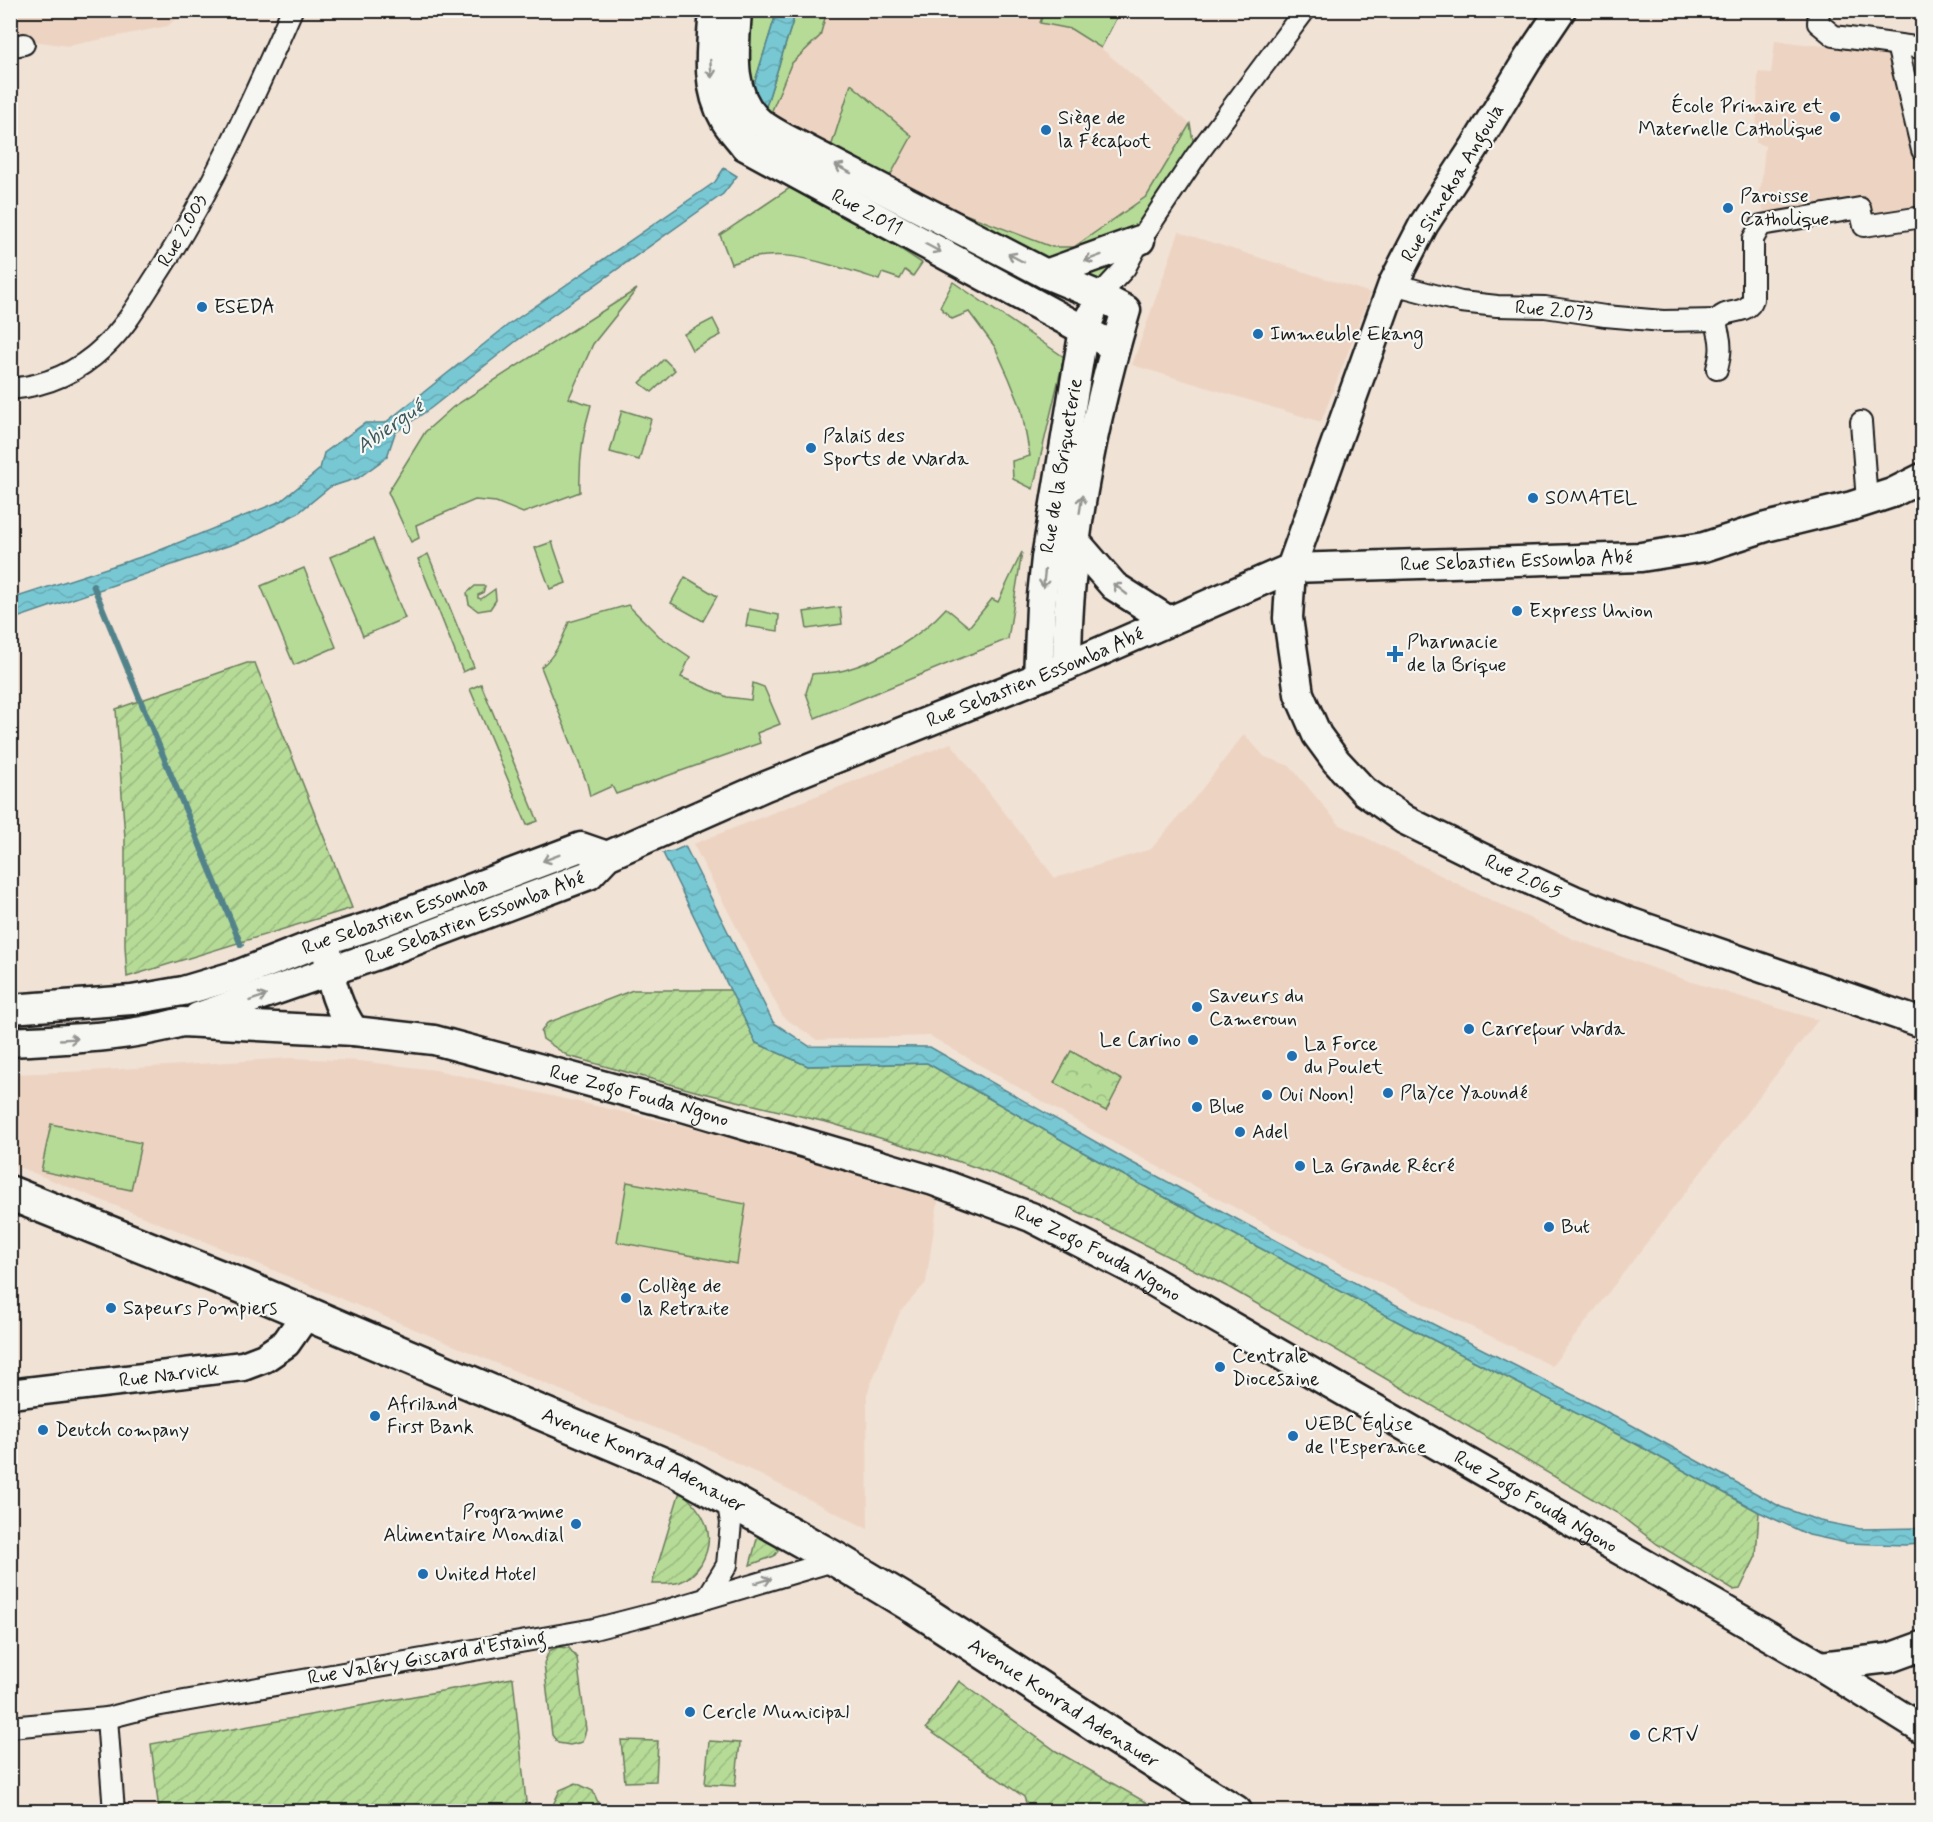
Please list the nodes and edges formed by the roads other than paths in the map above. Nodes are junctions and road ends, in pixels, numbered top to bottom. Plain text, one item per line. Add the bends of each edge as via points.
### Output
1 (292, 10) edge
2 (714, 10) edge
3 (737, 10) edge
4 (1305, 10) edge
5 (1561, 10) edge
6 (1818, 17) edge
7 (1897, 45) junction
8 (1923, 48) edge
9 (1923, 150) edge
10 (1923, 217) edge
11 (1140, 240) junction
12 (1125, 268) junction
13 (1046, 274) junction
14 (1393, 284) junction
15 (1099, 296) junction
16 (1029, 300) junction
17 (1126, 310) junction
18 (1718, 320) junction
19 (1084, 329) junction
20 (1115, 347) junction
21 (1078, 369) junction
22 (1717, 369) dead end
23 (10, 389) edge
24 (1861, 422) dead end
25 (1923, 478) edge
26 (1867, 501) junction
27 (1075, 541) junction
28 (1291, 568) junction
29 (1169, 621) junction
30 (1067, 666) junction
31 (1038, 677) junction
32 (607, 856) junction
33 (326, 940) junction
34 (329, 972) junction
35 (132, 1000) junction
36 (10, 1009) edge
37 (182, 1022) junction
38 (1923, 1023) edge
39 (354, 1031) junction
40 (10, 1042) edge
41 (10, 1193) edge
42 (307, 1313) junction
43 (10, 1394) edge
44 (727, 1498) junction
45 (837, 1560) junction
46 (707, 1598) junction
47 (1923, 1646) edge
48 (1889, 1658) junction
49 (1923, 1658) edge
50 (1821, 1666) junction
51 (107, 1718) junction
52 (10, 1727) edge
53 (1923, 1730) edge
54 (114, 1812) edge
55 (1235, 1812) edge

1 - 23 street, Rue 2.003 via 216,174 135,309 105,347 70,373 31,387
2 -> 16 main road, Rue 2.011 via 710,60 713,89 725,120 745,146
13 -> 3 main road, Rue 2.011 via 786,139 755,118 737,83
4 - 11 street, Rue de la Briqueterie via 1196,156
5 - 14 main road, Rue Simekoa Angoula via 1424,224
6 - 7 street via 1834,36
7 - 8 street
7 - 9 street
10 - 18 street via 1864,226 1860,208 1761,225 1753,239 1751,305
11 - 12 street, Rue de la Briqueterie
11 -> 13 main road
12 - 15 street, Rue de la Briqueterie
12 - 17 street, Rue de la Briqueterie
13 - 15 main road, Rue 2.011
14 - 18 street, Rue 2.073 via 1461,302 1497,306 1545,307 1663,321
14 - 28 main road, Rue Simekoa Angoula
15 - 17 main road, Rue 2.011
15 - 19 main road, Rue de la Briqueterie
16 - 19 main road, Rue 2.011
16 - 21 main road via 1064,339
17 - 20 main road, Rue de la Briqueterie
18 - 22 street via 1722,349
19 - 20 main road, Rue 2.011
19 - 21 main road, Rue de la Briqueterie
27 -> 20 main road, Rue de la Briqueterie via 1082,492
21 -> 31 main road, Rue de la Briqueterie via 1046,558
24 - 26 street
25 - 26 main road, Rue Sebastien Essomba Abé
26 - 28 main road, Rue Sebastien Essomba Abé via 1704,547 1641,557
29 -> 27 main road via 1114,586
27 - 30 main road, Rue de la Briqueterie
28 - 29 main road, Rue Sebastien Essomba Abé
28 - 38 main road, Rue 2.065 via 1288,618 1299,694 1317,735 1336,761 1380,803 1405,820 1482,858 1629,922
29 - 30 main road, Rue Sebastien Essomba Abé
30 - 31 main road, Rue Sebastien Essomba Abé
31 - 32 main road, Rue Sebastien Essomba Abé via 766,786
32 -> 33 main road, Rue Sebastien Essomba via 581,847
32 - 34 main road, Rue Sebastien Essomba Abé via 589,876
33 - 34 main road
33 - 35 main road, Rue Sebastien Essomba via 237,975 183,991
37 -> 34 main road, Rue Sebastien Essomba Abé
34 - 39 main road via 342,1013
35 - 36 main road, Rue Zogo Fouda Ngono
35 - 37 main road, Rue Zogo Fouda Ngono
37 - 39 main road, Rue Zogo Fouda Ngono
40 -> 37 main road, Rue Zogo Fouda Ngono via 113,1037
39 - 50 main road, Rue Zogo Fouda Ngono via 434,1040 671,1104 934,1180 1031,1217 1139,1272
41 - 42 highway, Avenue Konrad Adenauer
42 - 43 main road, Rue Narvick via 286,1343 243,1366
42 - 44 highway, Avenue Konrad Adenauer via 676,1470
44 - 45 highway, Avenue Konrad Adenauer
44 - 46 street via 731,1523 727,1565
46 -> 45 street, Rue Valéry Giscard d'Estaing
45 - 55 highway, Avenue Konrad Adenauer
46 - 51 street, Rue Valéry Giscard d'Estaing via 594,1629 150,1707
47 - 48 main road
48 - 49 main road
48 - 50 main road
50 - 53 main road, Rue Zogo Fouda Ngono
51 - 52 street, Rue Valéry Giscard d'Estaing
51 - 54 street

